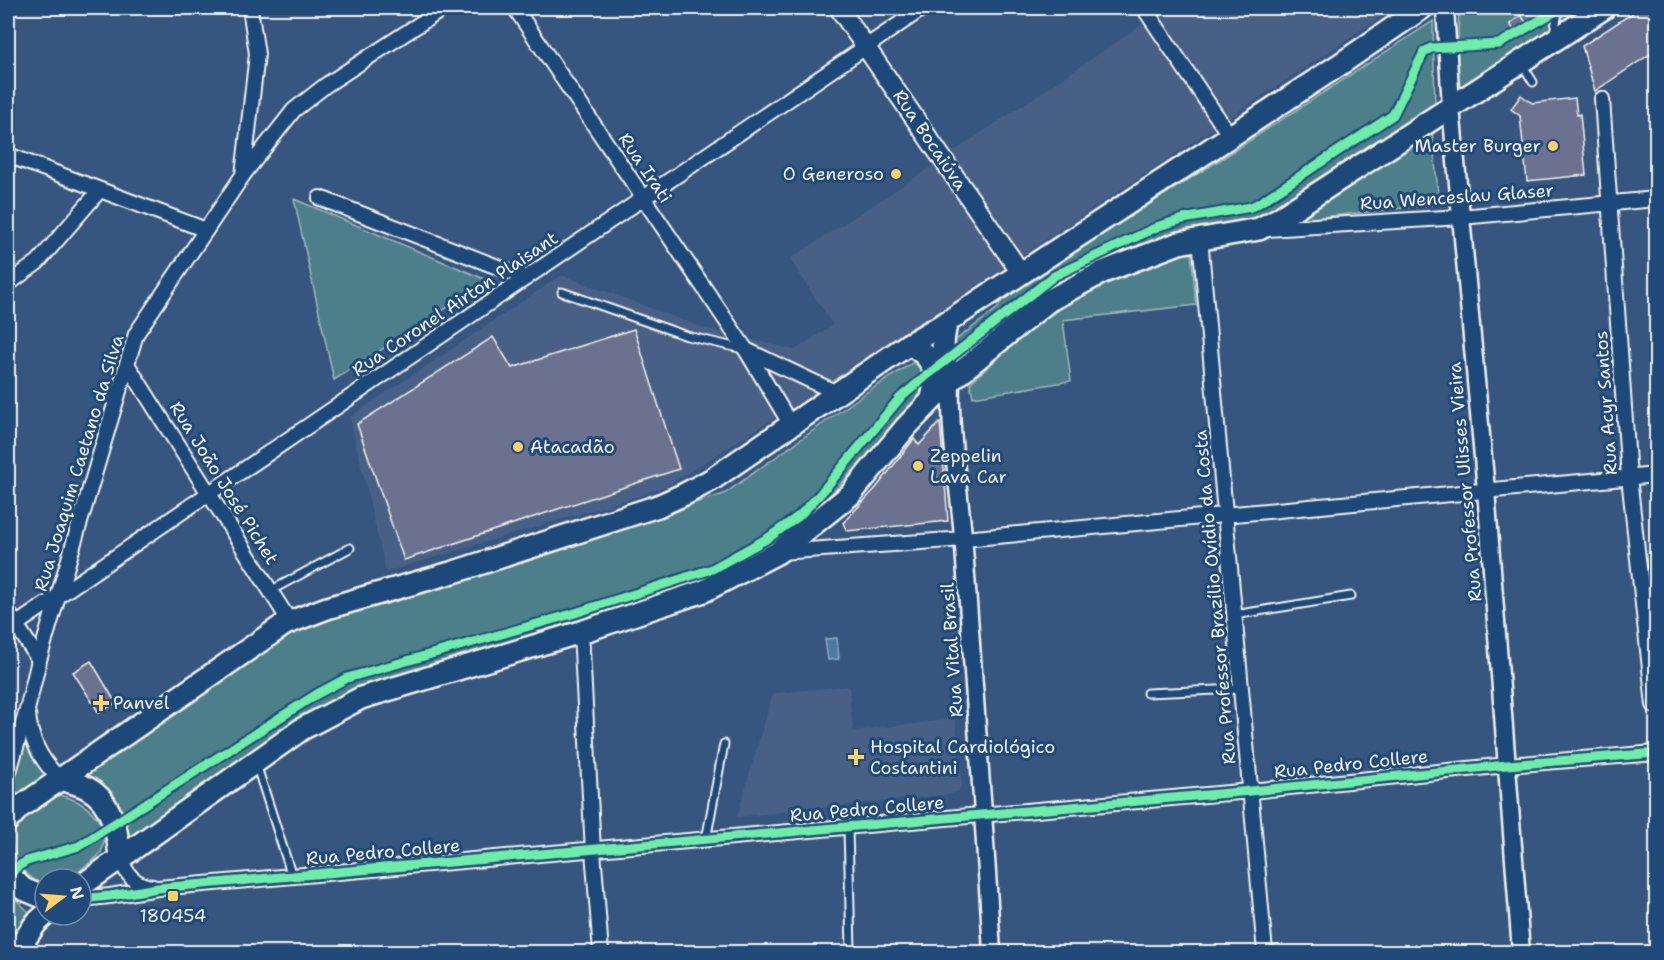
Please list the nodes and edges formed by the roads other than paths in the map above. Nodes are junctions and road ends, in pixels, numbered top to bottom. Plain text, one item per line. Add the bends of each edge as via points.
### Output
1 (250, 8) edge
2 (444, 8) edge
3 (515, 8) edge
4 (839, 8) edge
5 (923, 8) edge
6 (1144, 8) edge
7 (1422, 8) edge
8 (1445, 8) edge
9 (1558, 8) edge
10 (1604, 8) edge
11 (1552, 42) junction
12 (865, 46) junction
13 (1521, 62) junction
14 (1533, 82) dead end
15 (1602, 99) dead end
16 (1451, 107) junction
17 (1230, 136) junction
18 (8, 155) edge
19 (243, 175) junction
20 (100, 190) junction
21 (320, 198) dead end
22 (644, 198) junction
23 (1656, 199) edge
24 (1610, 203) junction
25 (1461, 217) junction
26 (1259, 229) junction
27 (206, 230) junction
28 (1200, 238) junction
29 (1020, 273) junction
30 (526, 278) junction
31 (8, 284) edge
32 (562, 292) dead end
33 (946, 322) junction
34 (909, 344) junction
35 (746, 350) junction
36 (127, 364) junction
37 (951, 380) junction
38 (837, 393) junction
39 (932, 398) junction
40 (791, 424) junction
41 (1656, 475) edge
42 (1629, 477) junction
43 (1486, 490) junction
44 (208, 494) junction
45 (1224, 514) junction
46 (964, 539) junction
47 (350, 548) dead end
48 (777, 553) junction
49 (270, 591) junction
50 (58, 596) junction
51 (1351, 596) dead end
52 (8, 612) edge
53 (1234, 615) junction
54 (290, 622) junction
55 (12, 628) edge
56 (580, 632) junction
57 (39, 660) junction
58 (1241, 689) junction
59 (1147, 693) dead end
60 (1654, 705) dead end
61 (28, 706) junction
62 (724, 744) dead end
63 (1656, 753) edge
64 (256, 761) junction
65 (1507, 765) junction
66 (8, 775) edge
67 (60, 779) junction
68 (1251, 791) junction
69 (984, 815) junction
70 (8, 820) edge
71 (848, 827) junction
72 (706, 840) junction
73 (593, 851) junction
74 (120, 857) junction
75 (8, 874) edge
76 (93, 876) edge
77 (292, 876) junction
78 (158, 888) junction
79 (33, 893) edge
80 (93, 898) edge
81 (33, 927) edge
82 (16, 952) edge
83 (601, 952) edge
84 (851, 952) edge
85 (992, 952) edge
86 (1265, 952) edge
87 (1521, 952) edge

1 - 19 street, Rua Joaquim Caetano da Silva via 257,54
2 - 19 street via 294,110
3 - 22 street, Rua Irati
4 - 12 main road, Rua Bocaiúva
5 - 12 street, Rua Coronel Airton Plaisant
6 - 17 street
7 - 17 main road
8 - 16 street, Rua Professor Ulisses Vieira
9 - 11 lane
10 - 11 main road
11 - 13 main road
12 - 22 street, Rua Coronel Airton Plaisant
12 - 29 main road, Rua Bocaiúva
13 - 14 lane
13 - 16 main road
15 - 24 street, Rua Acyr Santos
16 - 25 street, Rua Professor Ulisses Vieira
16 - 26 main road
17 - 29 main road
18 - 20 street
19 - 27 street, Rua Joaquim Caetano da Silva
20 - 27 street
20 - 31 street via 38,262
21 - 30 street
22 - 30 street, Rua Coronel Airton Plaisant
22 - 35 street, Rua Irati
23 - 24 street, Rua Wenceslau Glaser
24 - 25 street, Rua Wenceslau Glaser
24 - 42 street, Rua Acyr Santos
25 - 26 street, Rua Wenceslau Glaser
25 - 43 street, Rua Professor Ulisses Vieira
26 - 28 main road
27 - 36 street, Rua Joaquim Caetano da Silva via 136,334
28 - 37 main road via 1103,272 1048,302
28 - 45 street, Rua Professor Brazílio Ovídio da Costa
29 - 33 main road
30 - 44 street, Rua Coronel Airton Plaisant
32 - 35 lane via 687,336
33 - 34 main road
33 - 37 main road via 942,349
34 - 38 main road
34 - 39 main road via 929,359 934,370
35 - 38 street
35 - 40 street, Rua Irati
36 - 44 street, Rua João José Pichet
36 - 50 street, Rua Joaquim Caetano da Silva
37 - 39 main road
37 - 46 street, Rua Vital Brasil
38 - 40 main road
39 - 48 main road via 850,495
40 - 54 main road via 711,480 657,506
41 - 42 street
42 - 43 street
42 - 60 street, Rua Acyr Santos
43 - 45 street
43 - 65 street, Rua Professor Ulisses Vieira
44 - 49 street, Rua João José Pichet
44 - 50 street, Rua Coronel Airton Plaisant
45 - 46 street
45 - 53 street, Rua Professor Brazílio Ovídio da Costa
46 - 48 street
46 - 69 street, Rua Vital Brasil
47 - 49 lane
48 - 56 main road via 704,591
49 - 54 street, Rua João José Pichet
50 - 55 street, Rua Coronel Airton Plaisant
50 - 57 street, Rua Joaquim Caetano da Silva
51 - 53 lane
52 - 55 street
53 - 58 street, Rua Professor Brazílio Ovídio da Costa
54 - 67 main road
55 - 57 street
56 - 64 main road via 367,695 302,729
56 - 73 street
57 - 61 street, Rua Joaquim Caetano da Silva
58 - 59 lane
58 - 68 street, Rua Professor Brazílio Ovídio da Costa
61 - 66 street, Rua Joaquim Caetano da Silva
61 - 67 street, Rua Joaquim Caetano da Silva via 29,730 38,753
62 - 72 lane
63 - 65 street, Rua Pedro Collere
64 - 74 main road
64 - 77 lane
65 - 68 street, Rua Pedro Collere
65 - 87 street, Rua Professor Ulisses Vieira
67 - 70 main road
67 - 74 main road via 89,788 103,801 114,824
68 - 69 street, Rua Pedro Collere
68 - 86 street, Rua Professor Brazílio Ovídio da Costa
69 - 71 street, Rua Pedro Collere
69 - 85 street, Rua Vital Brasil
71 - 72 street, Rua Pedro Collere
71 - 84 lane
72 - 73 street, Rua Pedro Collere
73 - 77 street, Rua Pedro Collere
73 - 83 street
74 - 76 main road
74 - 78 street, Rua Pedro Collere via 133,881
75 - 79 main road
77 - 78 street, Rua Pedro Collere
78 - 80 street, Rua Pedro Collere
81 - 82 main road

